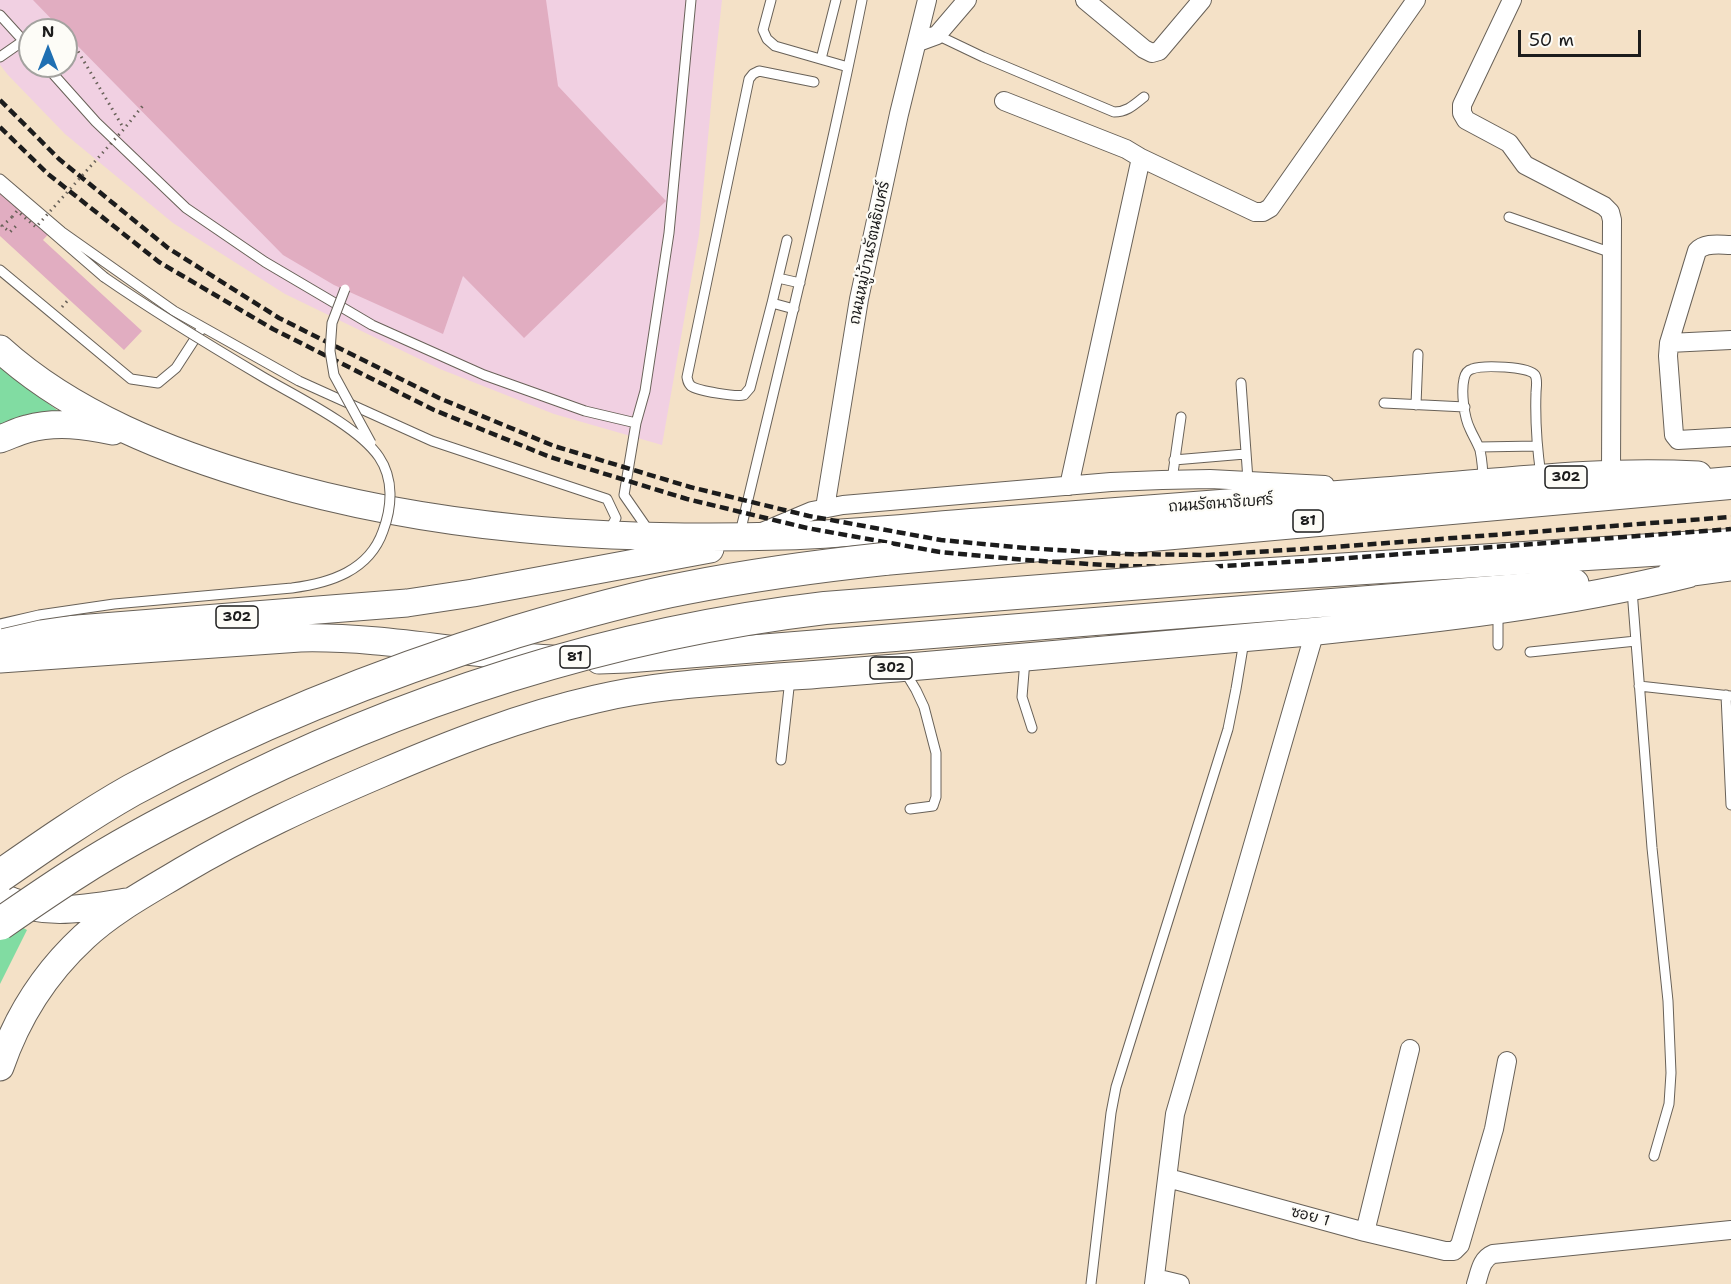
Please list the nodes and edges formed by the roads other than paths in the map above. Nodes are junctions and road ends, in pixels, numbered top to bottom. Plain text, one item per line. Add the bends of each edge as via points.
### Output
1 (691, 0) edge
2 (771, 0) edge
3 (836, 0) edge
4 (862, 0) edge
5 (927, 0) edge
6 (967, 0) edge
7 (1085, 0) edge
8 (1202, 0) edge
9 (1416, 0) edge
10 (1512, 0) edge
11 (0, 15) edge
12 (18, 35) edge
13 (937, 35) junction
14 (918, 42) junction
15 (18, 49) edge
16 (0, 57) edge
17 (821, 59) junction
18 (848, 67) junction
19 (57, 78) edge
20 (814, 82) dead end
21 (1144, 97) dead end
22 (1004, 101) dead end
23 (1141, 158) junction
24 (0, 179) edge
25 (0, 188) edge
26 (1509, 217) dead end
27 (787, 240) dead end
28 (1731, 245) edge
29 (1612, 253) junction
30 (0, 270) edge
31 (778, 278) junction
32 (800, 283) junction
33 (345, 289) dead end
34 (772, 303) junction
35 (794, 309) junction
36 (202, 327) junction
37 (1731, 340) edge
38 (1669, 343) junction
39 (0, 349) edge
40 (1418, 354) dead end
41 (1241, 383) dead end
42 (1384, 403) dead end
43 (1416, 405) junction
44 (1464, 407) junction
45 (1181, 417) dead end
46 (636, 423) junction
47 (143, 437) junction
48 (1731, 437) edge
49 (0, 439) edge
50 (1537, 446) junction
51 (1479, 447) junction
52 (1245, 454) junction
53 (378, 456) junction
54 (1174, 460) junction
55 (1611, 473) junction
56 (1731, 477) edge
57 (1541, 478) junction
58 (1172, 480) junction
59 (1248, 480) junction
60 (1731, 483) edge
61 (1483, 484) junction
62 (1069, 486) junction
63 (1401, 490) junction
64 (825, 508) junction
65 (607, 535) junction
66 (653, 536) junction
67 (783, 536) junction
68 (745, 537) junction
69 (1731, 544) edge
70 (1731, 567) edge
71 (1688, 574) junction
72 (1632, 588) junction
73 (1498, 611) junction
74 (0, 624) edge
75 (1315, 631) junction
76 (0, 635) edge
77 (1244, 638) junction
78 (1636, 641) junction
79 (1498, 645) dead end
80 (1530, 652) dead end
81 (1025, 657) junction
82 (0, 659) edge
83 (902, 667) junction
84 (790, 677) junction
85 (1639, 686) junction
86 (1728, 695) edge
87 (1032, 728) dead end
88 (781, 760) dead end
89 (1731, 805) edge
90 (910, 810) dead end
91 (0, 876) edge
92 (0, 896) edge
93 (133, 901) junction
94 (0, 924) edge
95 (1410, 1049) dead end
96 (1507, 1061) dead end
97 (0, 1066) edge
98 (1654, 1156) dead end
99 (1168, 1178) junction
100 (1731, 1230) edge
101 (1365, 1232) junction
102 (1155, 1281) edge
103 (1091, 1284) edge
104 (1180, 1284) edge
105 (1476, 1284) edge

1 - 46 lane via 669,233 645,391
2 - 17 lane via 764,30 770,43
3 - 17 lane
4 - 18 lane
5 - 14 street, ถนนหมู่บ้านรัตนธิเบศร์
6 - 13 street
7 - 8 street via 1152,53 1159,51
9 - 23 street via 1270,208 1255,212
10 - 29 street via 1462,105 1462,113 1466,120 1509,143 1525,165 1604,206 1612,220
11 - 12 lane
13 - 14 street
13 - 21 lane via 1114,112 1129,109
14 - 64 street, ถนนหมู่บ้านรัตนธิเบศร์ via 859,299
15 - 16 lane
17 - 18 lane
18 - 32 lane
19 - 46 lane via 96,122 186,208 265,262 372,325 484,375 585,411
20 - 34 lane via 759,70 749,80 687,377 689,384 736,397 747,393
22 - 23 street
23 - 62 street
24 - 36 lane via 62,232
25 - 53 lane, bridge via 104,277 185,331 336,420 364,440
26 - 29 lane
27 - 31 lane
28 - 38 street via 1707,245 1697,251
29 - 55 street
30 - 36 lane via 131,379 158,382 176,368
31 - 32 lane
31 - 34 lane
32 - 35 lane
33 - 53 lane, bridge via 330,336 334,375
34 - 35 lane
35 - 68 lane
36 - 65 lane via 299,381 432,441 607,499 616,518
37 - 38 street
38 - 48 street via 1674,435 1678,440
39 - 47 main road via 59,393
40 - 43 lane
41 - 52 lane
42 - 43 lane
43 - 44 lane
44 - 50 lane via 1463,381 1471,369 1531,372 1536,381
44 - 51 lane
45 - 54 lane
46 - 66 lane via 624,495
47 - 49 main road via 58,424
47 - 65 main road via 238,472 398,513 496,527
50 - 51 lane
50 - 57 lane
51 - 61 lane
52 - 54 lane
52 - 59 lane
53 - 74 lane, bridge via 389,482 386,523 369,555 341,576 292,588 114,604
54 - 58 lane
55 - 56 main road, ถนนรัตนาธิเบศร์ / 302
55 - 57 main road, ถนนรัตนาธิเบศร์ / 302
57 - 61 main road, ถนนรัตนาธิเบศร์ / 302
58 - 59 street
58 - 62 street
59 - 63 street
60 - 91 highway, 81, bridge via 796,568 630,600 515,632 398,671 272,721 91,815
61 - 63 main road, ถนนรัตนาธิเบศร์ / 302
62 - 64 street
63 - 67 main road, ถนนรัตนาธิเบศร์ / 302
64 - 68 street
65 - 66 main road
66 - 68 main road
67 - 68 main road
67 - 76 main road, 302 via 407,603
69 - 94 highway, 81, bridge via 1206,578 825,608 692,628 469,689 288,760 122,845
70 - 71 main road, 302
71 - 72 main road, 302
71 - 82 main road, bridge via 627,659 550,659 330,637
72 - 73 main road, 302
72 - 78 lane
73 - 75 main road, 302
73 - 79 lane
75 - 77 main road, 302
75 - 99 street via 1175,1114
77 - 81 main road, 302
77 - 103 lane via 1228,729 1116,1087
78 - 80 lane
78 - 85 lane
81 - 83 main road, 302
81 - 87 lane via 1022,697
83 - 84 main road, 302
83 - 90 lane via 924,707 936,753 933,806
84 - 88 lane
84 - 93 main road, 302 via 715,682 598,698 478,734 271,822
85 - 86 lane
85 - 98 lane via 1668,1000 1671,1073 1669,1104
86 - 89 lane
92 - 93 main road via 32,908 53,910
93 - 97 main road, 302 via 80,940 47,977 18,1022
95 - 101 street
96 - 101 street, ซอย 1 via 1494,1129 1460,1245 1454,1251 1445,1251
99 - 101 street, ซอย 1
99 - 102 street
100 - 105 street via 1493,1254 1483,1262
102 - 104 street

